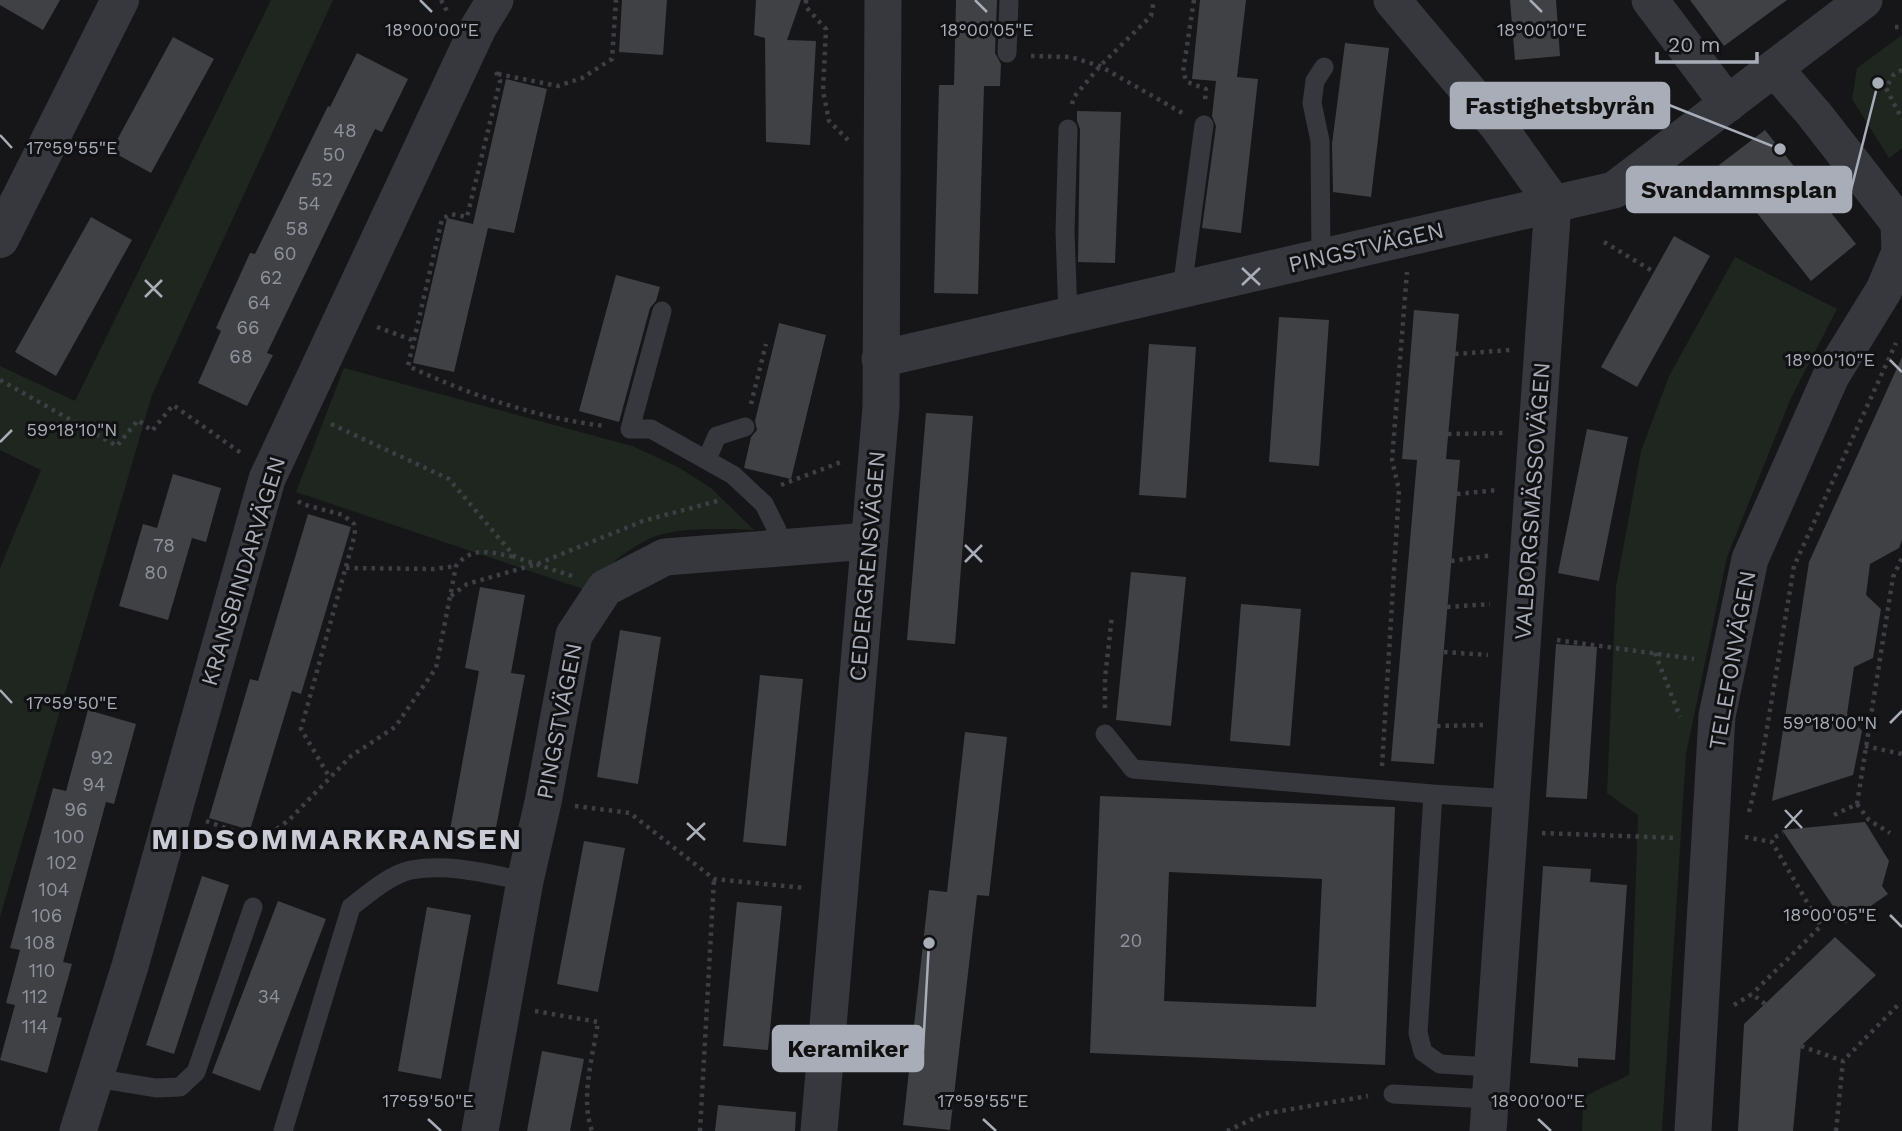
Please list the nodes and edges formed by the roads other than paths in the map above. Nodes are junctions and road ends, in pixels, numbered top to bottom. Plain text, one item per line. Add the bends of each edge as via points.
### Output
1 (120, 0) edge
2 (495, 0) edge
3 (883, 0) edge
4 (1009, 0) edge
5 (1392, 0) edge
6 (1650, 0) edge
7 (1864, 0) edge
8 (1007, 53) road end
9 (1324, 67) dead end
10 (1775, 69) junction
11 (1728, 104) junction
12 (1204, 125) road end
13 (1068, 129) road end
14 (1553, 203) junction
15 (1901, 222) edge
16 (0, 239) edge
17 (1321, 257) junction
18 (1182, 289) junction
19 (1893, 289) edge
20 (662, 311) dead end
21 (1068, 316) junction
22 (880, 359) junction
23 (746, 427) dead end
24 (707, 459) junction
25 (777, 530) dead end
26 (869, 541) junction
27 (1105, 734) road end
28 (1433, 793) junction
29 (1511, 799) junction
30 (525, 881) junction
31 (253, 907) dead end
32 (95, 1078) junction
33 (1393, 1094) road end
34 (1490, 1099) edge
35 (78, 1131) edge
36 (283, 1131) edge
37 (480, 1131) edge
38 (819, 1131) edge
39 (1693, 1131) edge

1 - 16 street
2 - 32 street, KRANSBINDARVÄGEN via 270,473
3 - 22 street, CEDERGRENSVÄGEN
4 - 8 lane
5 - 14 street via 1497,126
6 - 11 street
7 - 10 street, PINGSTVÄGEN
9 - 17 lane via 1315,81 1312,103 1320,141
10 - 11 street, PINGSTVÄGEN
10 - 15 street
11 - 14 street, PINGSTVÄGEN via 1614,190
12 - 18 lane
13 - 21 lane
14 - 17 street, PINGSTVÄGEN
14 - 29 street, VALBORGSMÄSSOVÄGEN
15 - 19 street, TELEFONVÄGEN
17 - 18 street, PINGSTVÄGEN
18 - 21 street, PINGSTVÄGEN
19 - 39 street, TELEFONVÄGEN via 1831,376 1750,559 1717,716 1731,842
20 - 24 lane via 630,429 651,429
21 - 22 street, PINGSTVÄGEN
22 - 26 street, CEDERGRENSVÄGEN via 881,407
23 - 24 lane via 717,436
24 - 25 lane via 733,475 764,504
26 - 30 street, PINGSTVÄGEN via 665,557 605,588 574,635
26 - 38 street, CEDERGRENSVÄGEN
27 - 28 lane via 1133,769
28 - 29 lane
28 - 34 lane via 1418,1033 1423,1052
29 - 34 street, VALBORGSMÄSSOVÄGEN
30 - 36 lane via 456,868 409,870 351,907
30 - 37 street, PINGSTVÄGEN
31 - 32 lane via 196,1072 180,1087 156,1088
32 - 35 street, KRANSBINDARVÄGEN
33 - 34 lane

